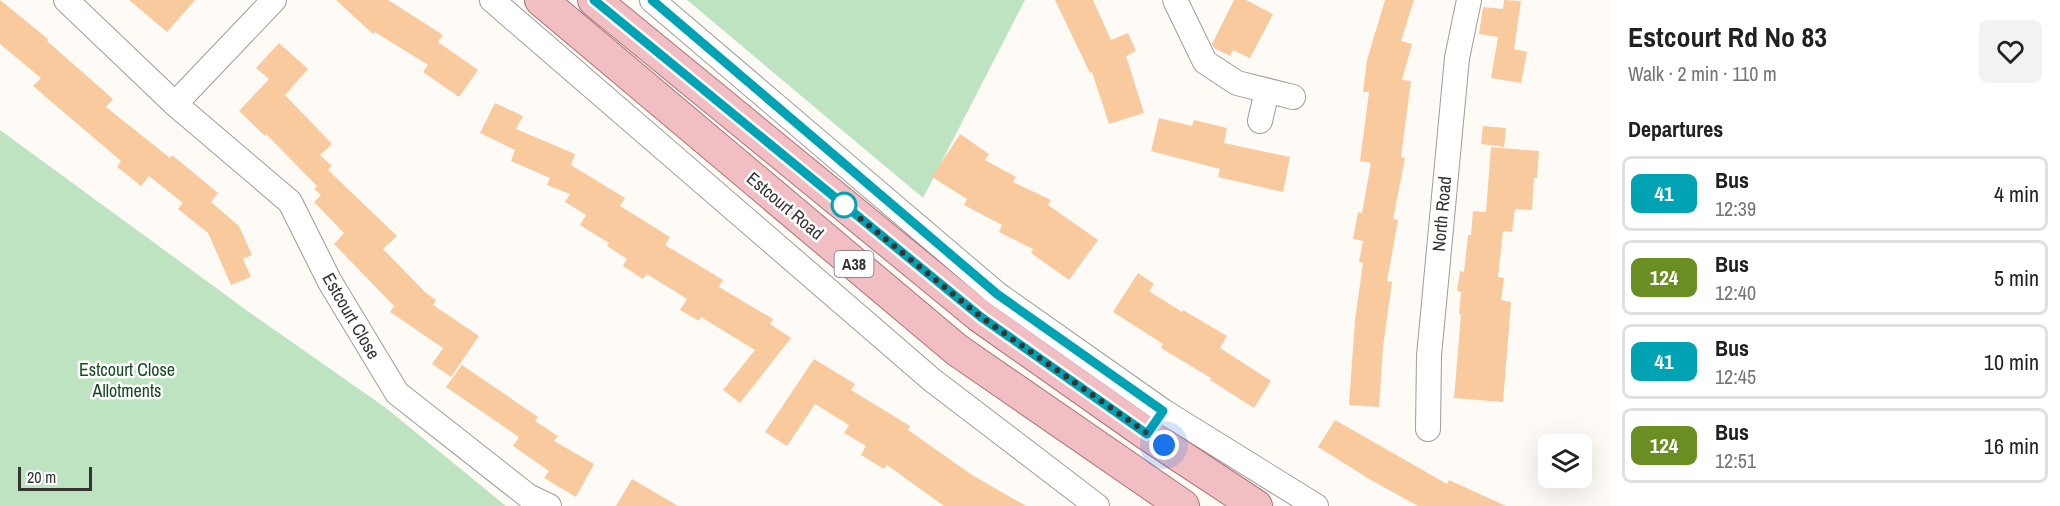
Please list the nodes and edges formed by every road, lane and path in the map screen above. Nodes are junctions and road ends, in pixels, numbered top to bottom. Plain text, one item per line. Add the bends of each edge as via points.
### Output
1 (66, 0) edge
2 (274, 0) edge
3 (492, 0) edge
4 (541, 0) edge
5 (594, 0) edge
6 (652, 0) edge
7 (1175, 0) edge
8 (1469, 0) edge
9 (1267, 91) junction
10 (1293, 97) dead end
11 (175, 104) junction
12 (1260, 120) dead end
13 (1155, 423) junction
14 (1428, 429) dead end
15 (549, 506) edge
16 (1097, 506) edge
17 (1183, 506) edge
18 (1256, 506) edge
19 (1316, 506) edge

1 - 11 street, Estcourt Close
2 - 11 street
3 - 16 street, Estcourt Road via 932,380
4 - 17 main road, Estcourt Road / A38 via 957,350
5 - 13 main road, Estcourt Road / A38 via 981,317
6 - 13 street, Estcourt Road
7 - 9 street via 1205,62 1237,83
8 - 14 street, North Road via 1457,58 1429,356
9 - 10 street
9 - 12 street
11 - 15 street, Estcourt Close via 290,202 330,282 397,393 528,496
13 - 18 main road, Estcourt Road / A38
13 - 19 street, Estcourt Road

